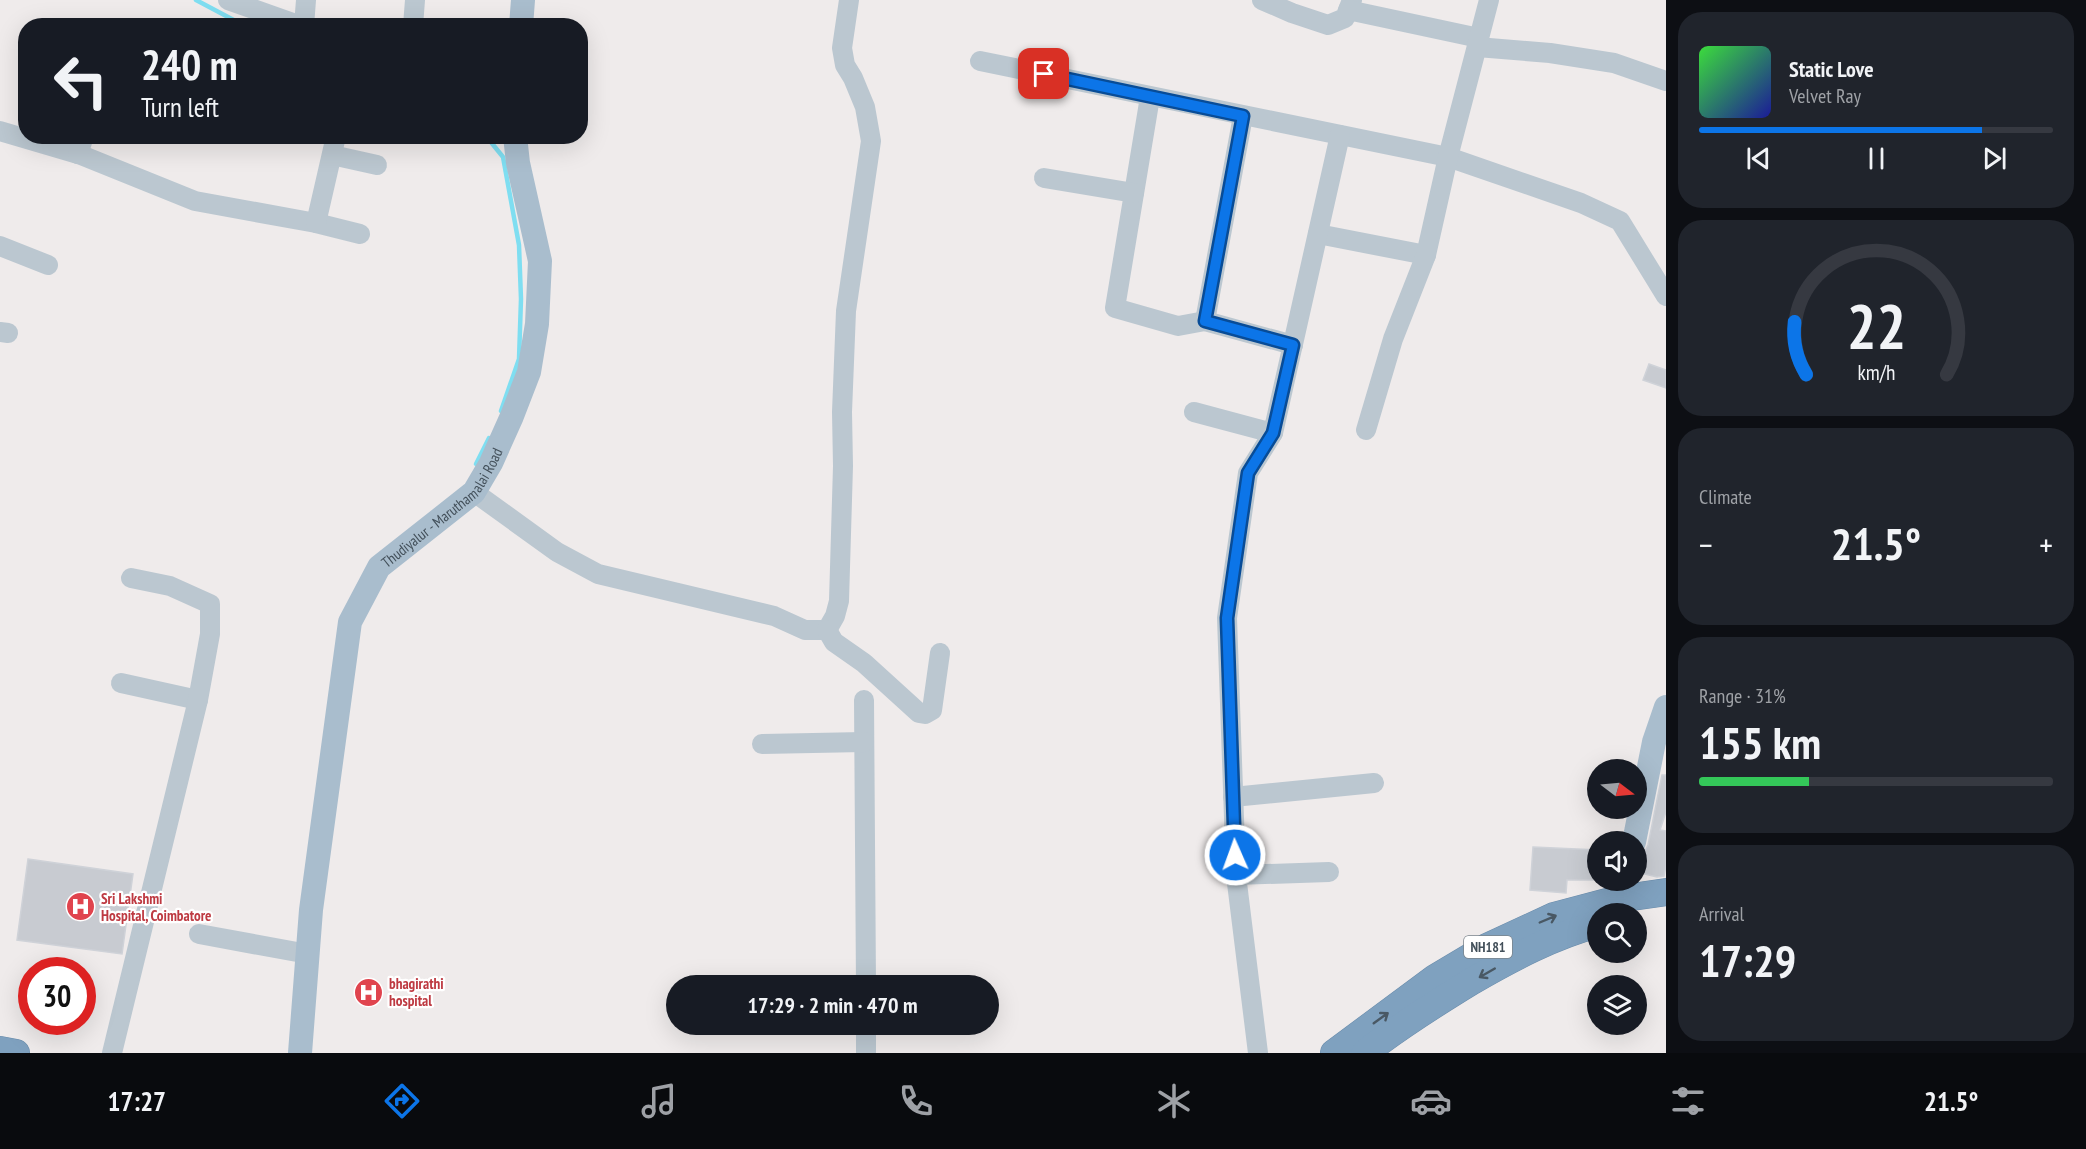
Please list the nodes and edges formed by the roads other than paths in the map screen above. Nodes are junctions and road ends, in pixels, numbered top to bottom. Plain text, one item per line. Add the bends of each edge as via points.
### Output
1 (228, 0) edge
2 (306, 0) edge
3 (415, 0) edge
4 (523, 0) edge
5 (849, 0) edge
6 (1262, 0) edge
7 (1489, 0) edge
8 (1350, 5) edge
9 (279, 18) edge
10 (303, 18) edge
11 (414, 18) edge
12 (521, 18) edge
13 (1478, 43) junction
14 (980, 61) dead end
15 (1666, 81) edge
16 (1150, 97) junction
17 (1243, 116) junction
18 (0, 131) edge
19 (18, 134) edge
20 (1340, 135) junction
21 (517, 144) edge
22 (81, 145) edge
23 (334, 146) edge
24 (1448, 158) junction
25 (377, 165) dead end
26 (1044, 178) dead end
27 (1134, 193) junction
28 (316, 224) junction
29 (360, 234) dead end
30 (1318, 234) junction
31 (0, 246) edge
32 (1426, 255) junction
33 (48, 265) dead end
34 (1666, 296) edge
35 (1205, 321) junction
36 (1293, 345) junction
37 (1194, 412) dead end
38 (1366, 430) dead end
39 (1273, 433) junction
40 (474, 492) junction
41 (131, 578) dead end
42 (827, 630) junction
43 (940, 653) dead end
44 (121, 683) dead end
45 (198, 700) junction
46 (864, 700) dead end
47 (1666, 707) edge
48 (864, 742) junction
49 (762, 744) dead end
50 (1374, 783) dead end
51 (1233, 797) junction
52 (1636, 831) edge
53 (1329, 872) dead end
54 (1236, 875) junction
55 (1666, 892) edge
56 (1624, 902) edge
57 (1666, 910) edge
58 (1587, 927) edge
59 (199, 934) dead end
60 (308, 954) junction
61 (866, 975) edge
62 (866, 1035) edge
63 (0, 1050) edge
64 (1369, 1052) edge
65 (16, 1053) edge
66 (112, 1053) edge
67 (300, 1053) edge
68 (866, 1053) edge
69 (1258, 1053) edge
70 (1334, 1053) edge

1 - 9 street
2 - 10 street
3 - 11 street
4 - 12 main road
5 - 42 street via 842,48 845,65 865,107 871,141 846,311 839,601
6 - 8 street via 1328,25 1345,18
7 - 13 street
8 - 13 street
13 - 15 street via 1614,63
13 - 24 street
14 - 16 street
16 - 17 street
16 - 27 street
17 - 20 street
17 - 35 street
18 - 19 street
20 - 24 street
20 - 30 street
21 - 40 main road, Thudiyalur - Maruthamalai Road via 540,261 537,324 529,372 491,463
22 - 28 street via 195,201
23 - 25 street
23 - 28 street
24 - 32 street
24 - 34 street via 1581,203 1620,221
26 - 27 street
27 - 35 street via 1115,308 1178,326
28 - 29 street
30 - 32 street
30 - 36 street
31 - 33 street
32 - 38 street via 1393,339
35 - 36 street
36 - 39 street
37 - 39 street
39 - 51 street via 1248,473 1227,618
40 - 42 street via 557,552 598,574 774,616 805,630
40 - 60 main road, Thudiyalur - Maruthamalai Road via 379,567 350,622
41 - 45 street via 170,586 210,604 210,634
42 - 43 street via 834,642 864,663 919,713 932,710
44 - 45 street
45 - 66 street
46 - 48 street
47 - 52 main road via 1654,742
48 - 49 street
48 - 61 street
50 - 51 street
51 - 54 street
53 - 54 street
54 - 69 street
55 - 56 highway, NH181
56 - 57 highway, NH181
70 -> 56 highway, NH181 via 1435,978 1487,947 1554,916
58 -> 64 highway, NH181 via 1561,935 1503,963 1432,1005
59 - 60 street
60 - 67 main road, Thudiyalur - Maruthamalai Road
62 - 68 street
63 - 65 highway

